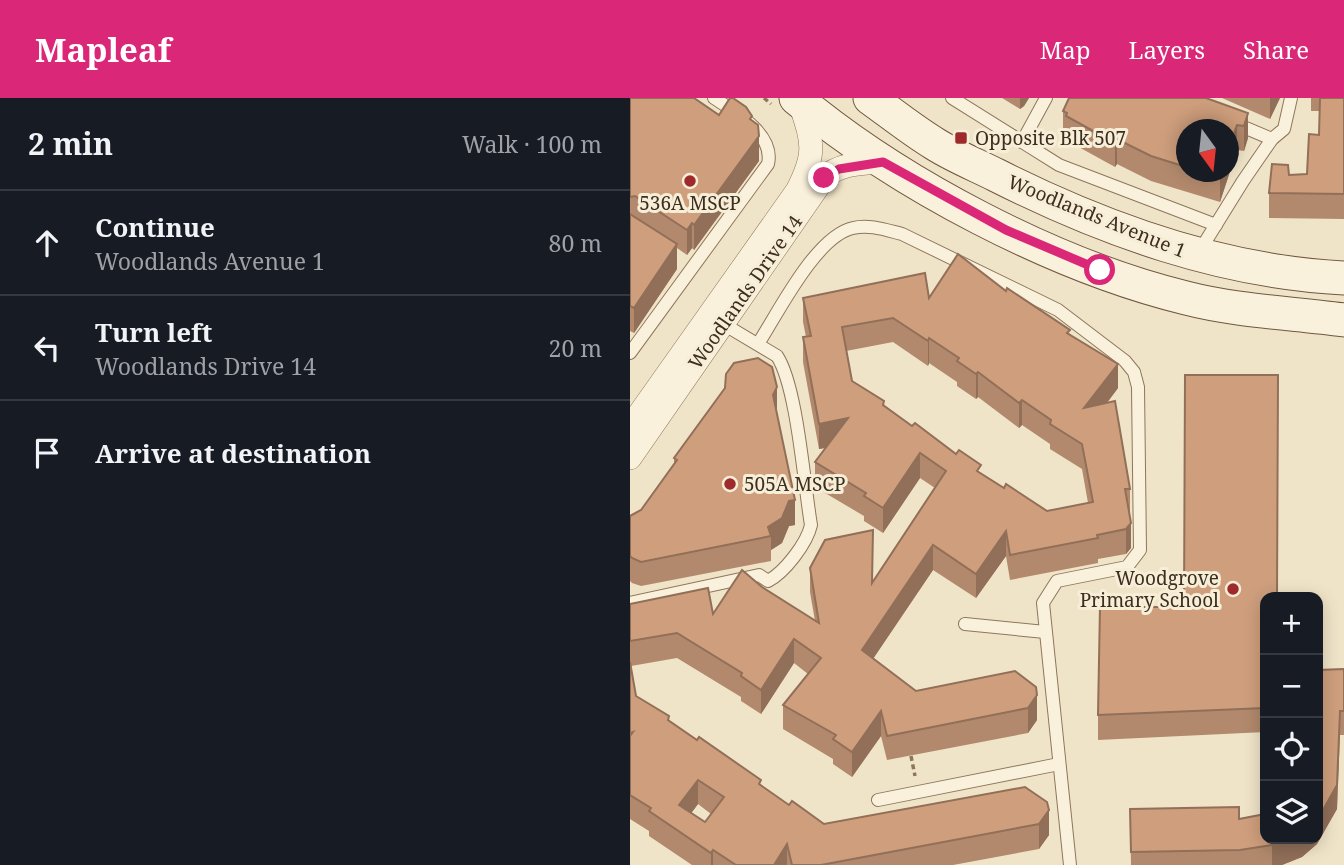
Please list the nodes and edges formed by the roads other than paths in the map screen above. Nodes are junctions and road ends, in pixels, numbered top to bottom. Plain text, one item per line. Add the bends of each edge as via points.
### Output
1 (715, 98) edge
2 (870, 98) edge
3 (952, 98) edge
4 (1046, 98) edge
5 (1291, 98) edge
6 (797, 99) edge
7 (1239, 125) edge
8 (1272, 139) junction
9 (1022, 142) junction
10 (883, 162) junction
11 (1216, 225) junction
12 (1196, 256) junction
13 (1344, 278) edge
14 (717, 319) junction
15 (1344, 320) edge
16 (758, 344) junction
17 (630, 353) edge
18 (635, 426) edge
19 (630, 458) edge
20 (630, 603) edge
21 (965, 624) dead end
22 (1045, 632) junction
23 (1059, 764) junction
24 (877, 800) dead end
25 (1070, 865) edge

1 - 17 lane via 759,134 770,156 768,163 687,265
2 - 12 street, Woodlands Avenue 1 via 936,145 1031,193
3 - 9 lane
4 - 9 lane
5 - 8 lane via 1284,129
6 - 10 street
6 - 14 street, Woodlands Drive 14 via 811,139 810,166
7 - 8 lane
8 - 11 lane
9 - 11 lane via 1059,165
10 - 14 street, Woodlands Drive 14 via 829,173
10 - 15 street via 1006,230 1100,270 1187,299
11 - 12 lane
12 - 13 street, Woodlands Avenue 1 via 1298,276
14 - 16 lane
14 - 18 street, Woodlands Drive 14
16 - 20 lane via 778,356 786,375 809,534 768,581 759,575
16 - 22 lane via 820,250 853,228 876,227 902,234 1058,310 1125,361 1138,387 1140,550 1127,567 1057,581 1043,603
18 - 19 street, Woodlands Drive 14
21 - 22 lane
22 - 23 lane
23 - 24 lane
23 - 25 lane

